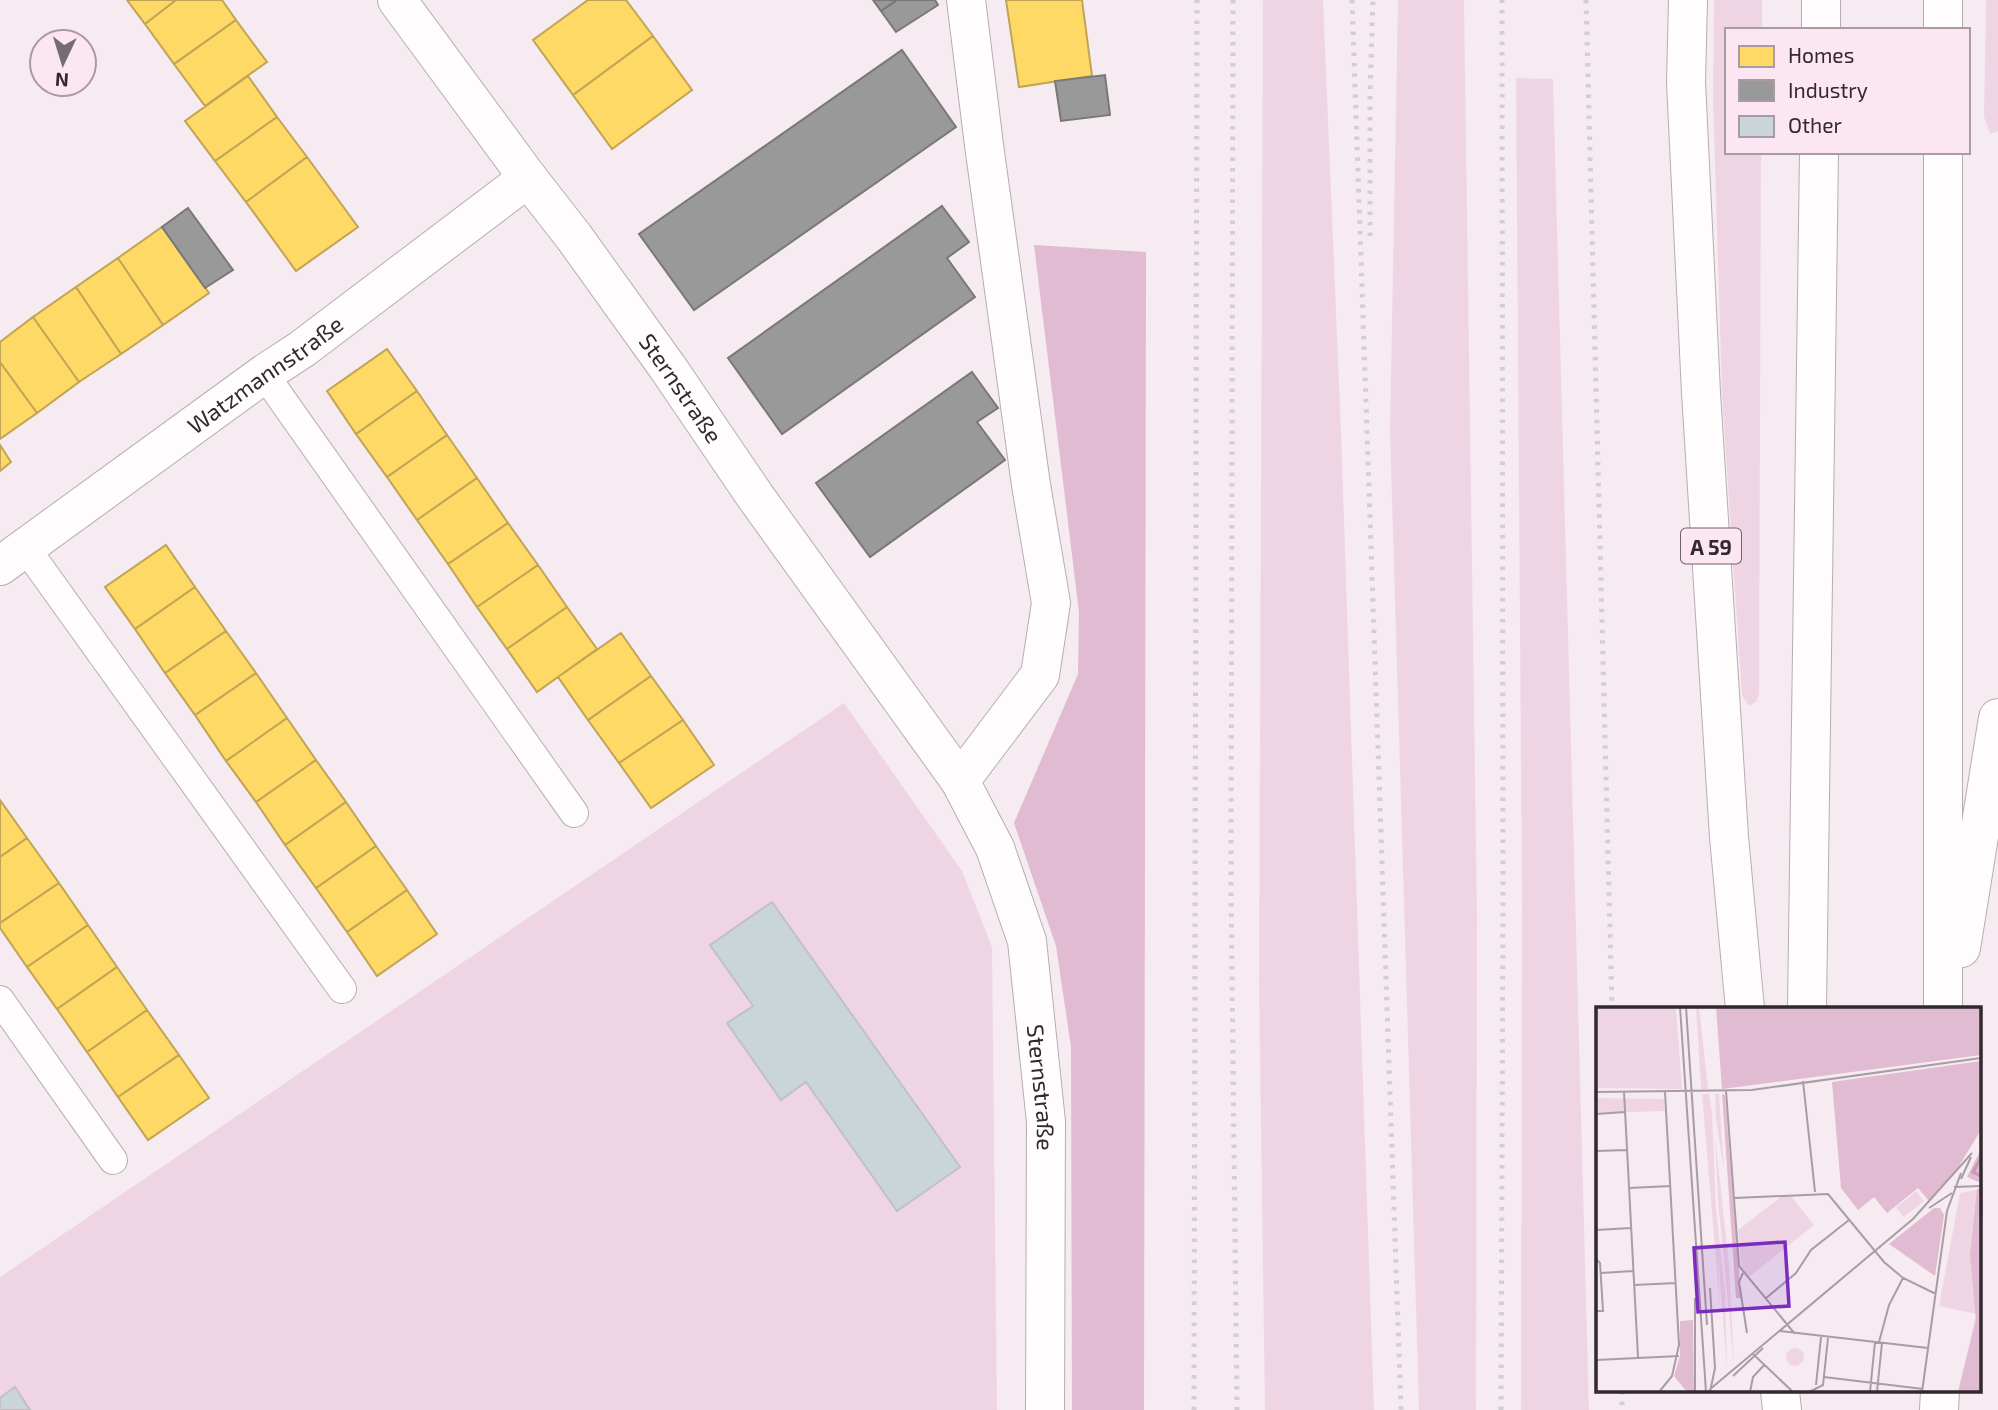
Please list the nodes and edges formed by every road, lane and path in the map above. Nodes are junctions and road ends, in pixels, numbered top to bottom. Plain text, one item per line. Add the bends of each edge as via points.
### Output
1 (397, 0) edge
2 (966, 0) edge
3 (1688, 0) edge
4 (1821, 0) edge
5 (1943, 0) edge
6 (1821, 28) edge
7 (1943, 28) edge
8 (1819, 154) edge
9 (1943, 154) edge
10 (528, 178) junction
11 (264, 374) junction
12 (12, 556) edge
13 (1998, 718) edge
14 (960, 781) junction
15 (574, 813) dead end
16 (342, 989) dead end
17 (0, 1000) edge
18 (1745, 1007) edge
19 (1807, 1007) edge
20 (1942, 1007) edge
21 (1952, 1007) edge
22 (113, 1160) dead end
23 (1780, 1392) edge
24 (1801, 1392) edge
25 (1940, 1392) edge
26 (1045, 1410) edge
27 (1782, 1410) edge
28 (1801, 1410) edge
29 (1940, 1410) edge

1 - 10 main road, Sternstraße
2 - 14 main road via 1051,603 1040,675
3 - 18 main road, A 59 via 1686,82 1701,393 1729,837
4 - 6 main road
5 - 7 main road
8 - 19 main road
9 - 20 main road
10 - 11 main road, Watzmannstraße
10 - 14 main road, Sternstraße
11 - 12 main road, Watzmannstraße
11 - 15 lane
12 - 16 lane
13 - 21 main road
14 - 26 main road, Sternstraße via 995,848 1027,941 1046,1122
17 - 22 lane
23 - 27 main road
24 - 28 main road
25 - 29 main road

